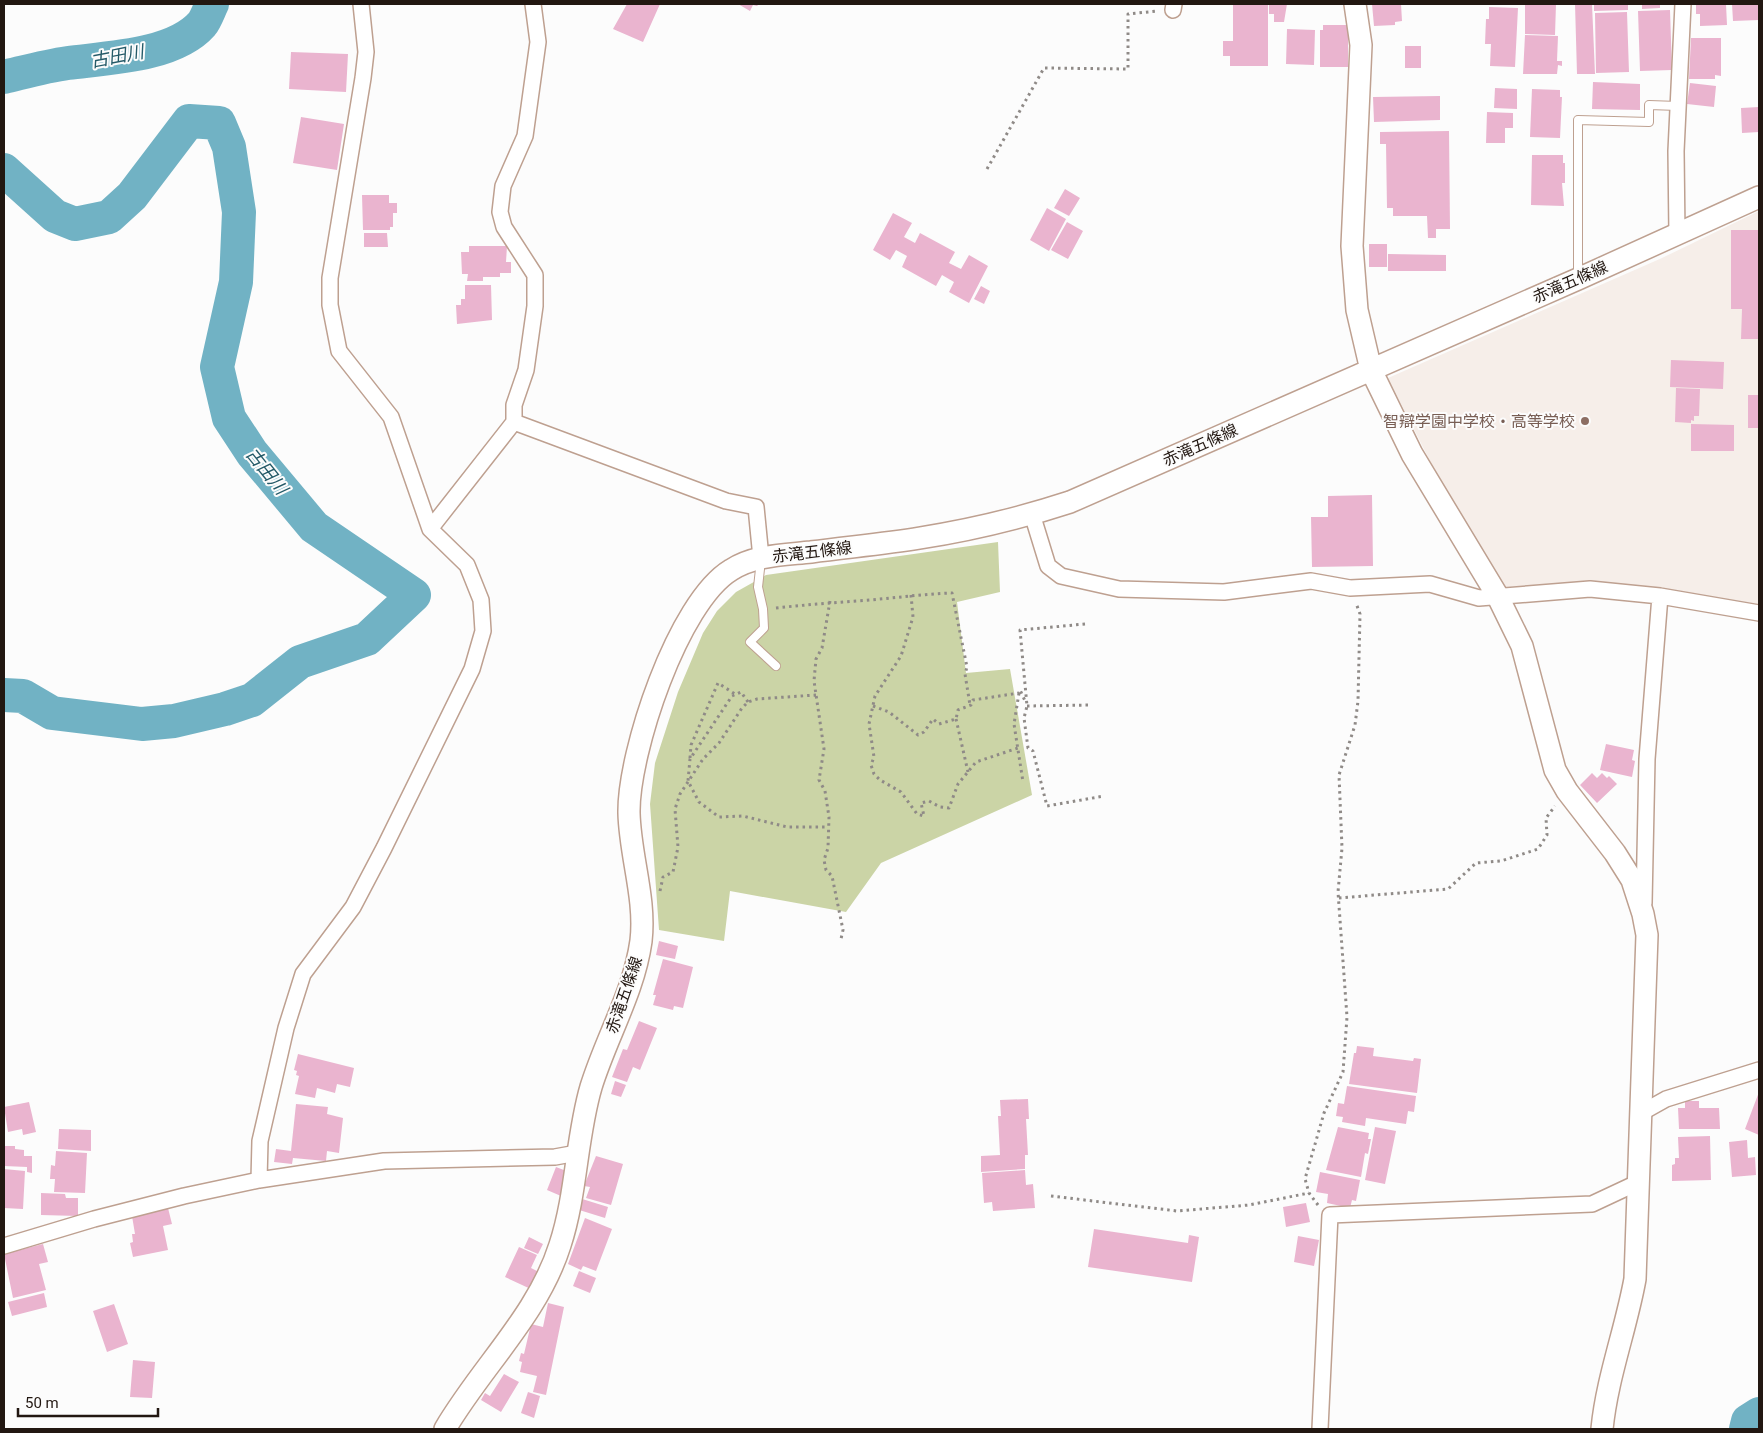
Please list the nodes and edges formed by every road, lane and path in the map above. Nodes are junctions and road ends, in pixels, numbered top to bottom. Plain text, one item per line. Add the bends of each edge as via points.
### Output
1 (361, 4) edge
2 (533, 4) edge
3 (1355, 4) edge
4 (1682, 4) edge
5 (1174, 7) edge
6 (1678, 106) junction
7 (987, 169) dead end
8 (1759, 197) edge
9 (1677, 235) junction
10 (1578, 279) junction
11 (1371, 370) junction
12 (514, 422) junction
13 (1032, 514) junction
14 (430, 529) junction
15 (761, 558) junction
16 (1350, 588) junction
17 (911, 595) junction
18 (1497, 595) junction
19 (1660, 596) junction
20 (830, 601) junction
21 (764, 609) junction
22 (1759, 613) edge
23 (1085, 624) dead end
24 (776, 666) dead end
25 (1019, 693) junction
26 (735, 694) junction
27 (816, 695) junction
28 (748, 702) junction
29 (970, 705) junction
30 (1091, 705) dead end
31 (873, 706) junction
32 (1027, 706) junction
33 (956, 719) junction
34 (1018, 748) junction
35 (690, 759) junction
36 (968, 772) junction
37 (688, 781) junction
38 (1023, 782) dead end
39 (1567, 791) junction
40 (1104, 796) dead end
41 (828, 827) junction
42 (639, 898) junction
43 (1339, 898) junction
44 (1644, 914) junction
45 (840, 939) dead end
46 (1759, 1070) edge
47 (1641, 1113) junction
48 (577, 1153) junction
49 (259, 1180) junction
50 (1639, 1182) junction
51 (1309, 1193) junction
52 (1051, 1196) dead end
53 (1330, 1215) junction
54 (4, 1246) edge
55 (445, 1429) edge
56 (1320, 1429) edge
57 (1602, 1429) edge

1 - 14 street via 366,52 330,278 330,304 339,351 391,418
2 - 12 street via 538,42 526,136 503,186 500,212 504,227 534,275 534,315 526,370 514,405
3 - 11 main road via 1361,45 1352,246 1357,310
4 - 6 street
5 - 7 path via 1128,14 1128,69 1044,68
6 - 9 street
6 - 10 lane via 1650,105 1649,122 1578,120
8 - 9 main road, 赤滝五條線
9 - 10 main road, 赤滝五條線
10 - 11 main road, 赤滝五條線
11 - 13 main road, 赤滝五條線 via 1107,486
11 - 18 main road via 1412,454
12 - 14 street
12 - 15 street via 726,500 756,507
13 - 15 main road, 赤滝五條線 via 918,538
13 - 16 street via 1048,566 1061,576 1075,580 1119,589 1214,592 1311,582
14 - 49 street via 467,565 480,600 483,631 472,669 380,857 353,906 303,974 286,1028 260,1141
15 - 21 lane via 758,587
15 - 42 main road, 赤滝五條線 via 735,567 716,579 697,602 648,712 631,781 629,810
16 - 18 street via 1430,584 1479,598
16 - 43 path via 1360,614 1358,701 1355,725 1340,775 1342,848
17 - 20 path via 856,602
17 - 29 path via 952,593 967,667 965,674
17 - 31 path via 913,617 901,656 878,688
18 - 19 street via 1590,589
18 - 39 main road via 1522,646 1555,770
19 - 22 street
19 - 44 street via 1648,749
20 - 21 path
20 - 27 path via 822,648 816,658
21 - 24 lane via 764,628 750,642
23 - 32 path via 1020,630
25 - 29 path via 973,700
25 - 32 path via 1020,690
25 - 34 path via 1014,724
26 - 28 path via 741,692
26 - 35 path
26 - 35 path via 718,682 691,745
27 - 28 path
27 - 41 path via 824,749 819,780 825,790 830,817
28 - 37 path
29 - 33 path via 958,710
30 - 32 path
31 - 33 path via 889,712 918,735 924,732 933,718 939,724
31 - 36 path via 869,724 874,774 901,792 921,817 924,816 921,803 929,801 949,808 958,784
32 - 40 path via 1024,718 1028,748 1033,751 1047,806
33 - 36 path
34 - 36 path via 976,762
34 - 38 path
35 - 37 path
37 - 41 path via 703,806 719,817 743,816 787,827
37 - 42 path via 674,809 678,847 673,872 662,876 660,893
39 - 43 path via 1546,818 1547,835 1538,849 1501,861 1476,863 1448,889
39 - 44 main road via 1632,880
41 - 45 path via 828,848 824,860 826,870 832,876 843,930
42 - 48 main road, 赤滝五條線 via 642,919 637,965 592,1084
43 - 51 path via 1347,1017 1343,1072 1324,1113 1305,1179
44 - 47 main road via 1647,935
46 - 47 street via 1666,1099
47 - 50 main road
48 - 49 street via 554,1157 384,1161
48 - 55 main road, 赤滝五條線 via 562,1241 550,1273 532,1307
49 - 54 street via 94,1219
50 - 53 street via 1592,1204
50 - 57 main road via 1636,1279 1611,1374
51 - 52 path via 1249,1205 1177,1211
51 - 53 path via 1315,1203
53 - 56 street

